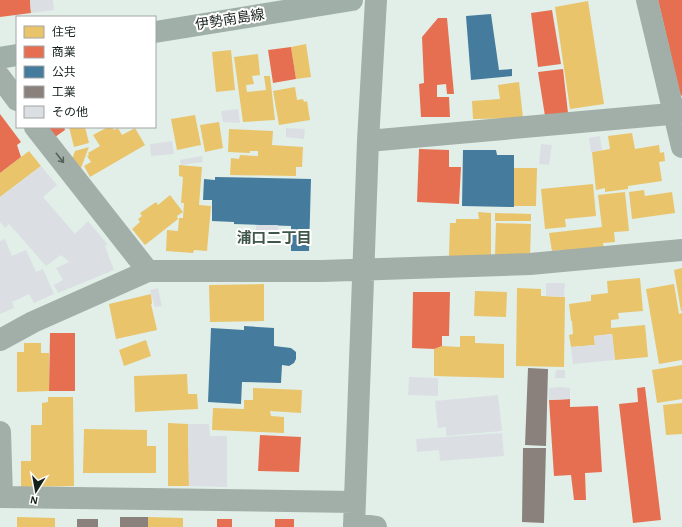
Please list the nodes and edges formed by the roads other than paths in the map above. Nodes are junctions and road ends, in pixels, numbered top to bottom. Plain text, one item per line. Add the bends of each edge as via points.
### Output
1 (352, 0) edge
2 (376, 0) edge
3 (647, 0) edge
4 (156, 32) edge
5 (16, 55) edge
6 (0, 58) edge
7 (0, 77) edge
8 (16, 99) edge
9 (678, 114) edge
10 (36, 128) edge
11 (368, 141) junction
12 (682, 147) edge
13 (682, 250) edge
14 (364, 270) junction
15 (148, 271) junction
16 (0, 340) edge
17 (0, 432) edge
18 (1, 497) edge
19 (355, 502) junction
20 (354, 526) edge
21 (376, 527) edge

1 - 4 main road, 伊勢南島線
2 - 11 street
3 - 9 street
5 - 6 main road
7 - 8 street
9 - 11 street
9 - 12 street
10 -> 15 street
11 - 14 street
13 - 14 street via 530,264
14 - 15 street
14 - 19 street
15 - 16 street via 33,322
17 - 18 street
18 - 19 street
19 - 20 street
20 - 21 street

